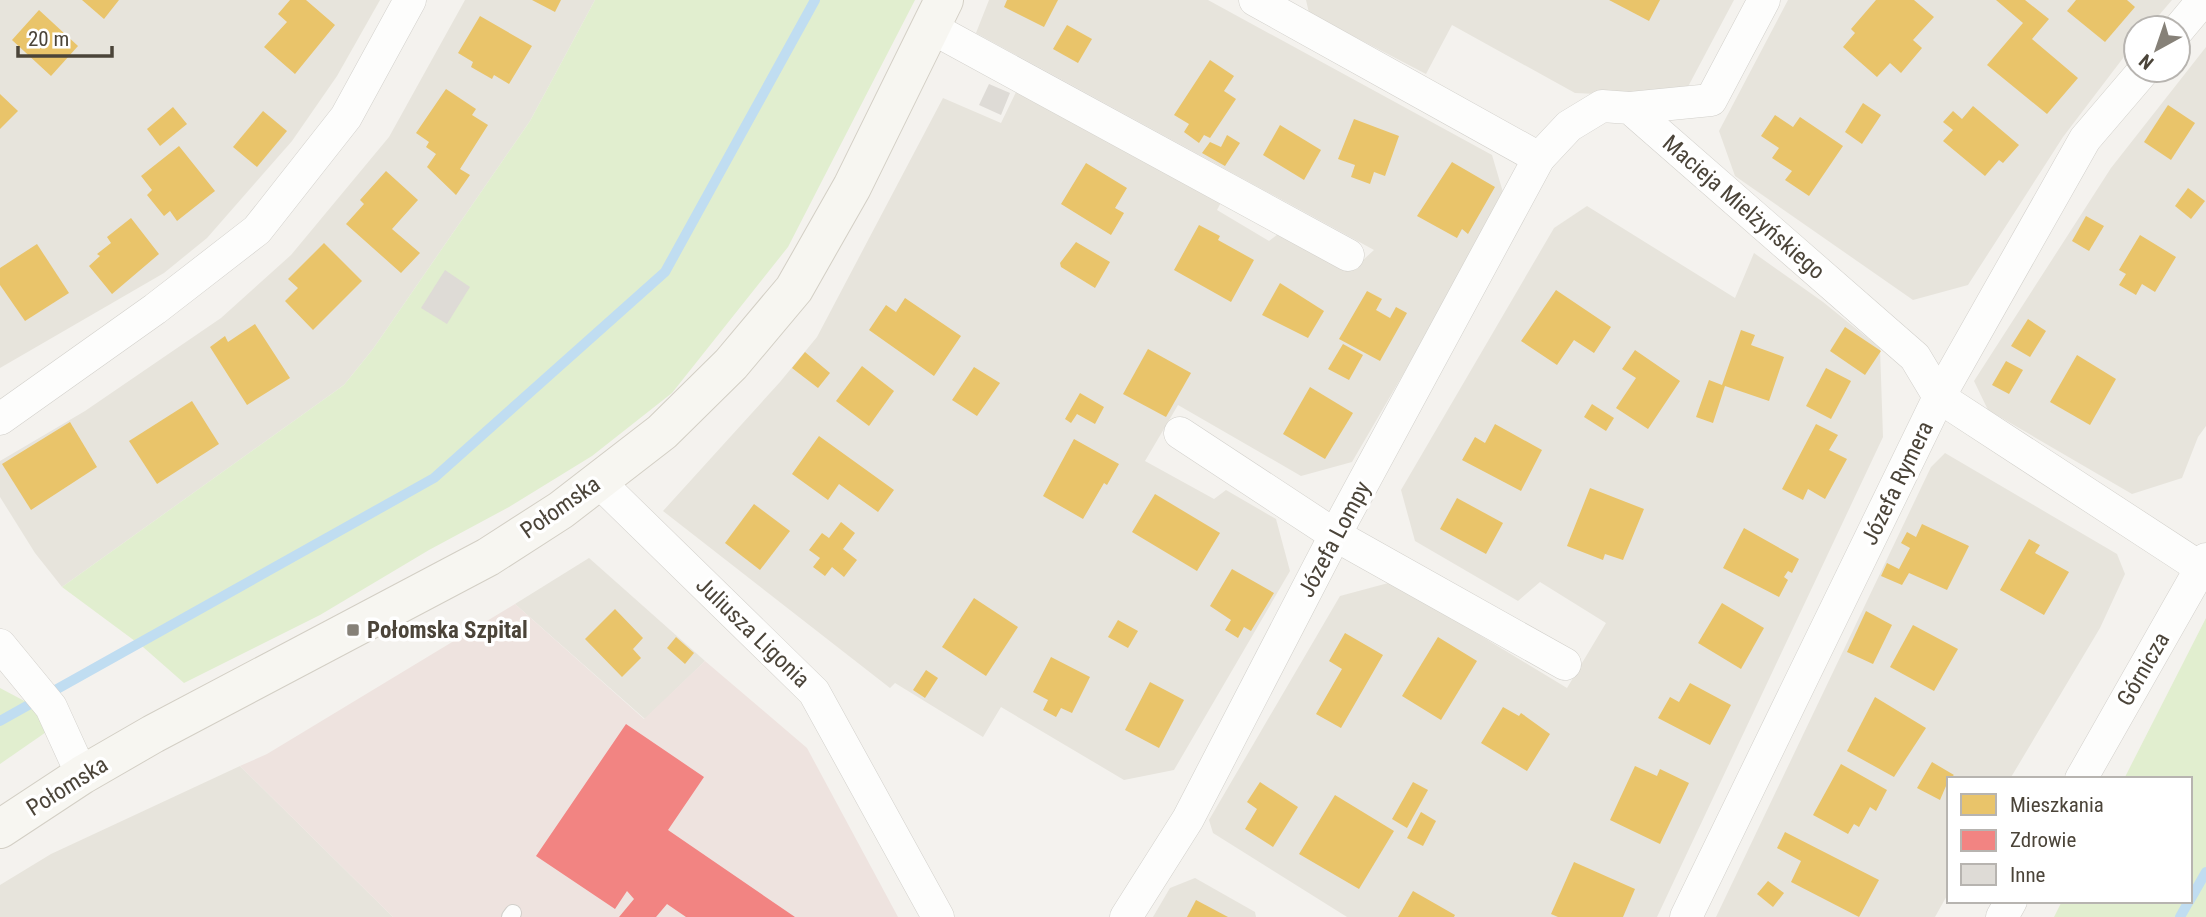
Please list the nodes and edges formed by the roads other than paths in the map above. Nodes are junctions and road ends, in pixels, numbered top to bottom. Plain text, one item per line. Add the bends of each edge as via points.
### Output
1 (410, 0) edge
2 (1764, 0) edge
3 (2203, 0) edge
4 (1274, 4) edge
5 (937, 14) edge
6 (2191, 14) edge
7 (2132, 84) edge
8 (1630, 108) junction
9 (1539, 158) junction
10 (1348, 255) dead end
11 (1939, 397) junction
12 (0, 419) edge
13 (1180, 433) dead end
14 (598, 481) junction
15 (1335, 535) junction
16 (2204, 563) edge
17 (0, 645) edge
18 (1565, 664) dead end
19 (82, 775) junction
20 (2082, 777) edge
21 (0, 829) edge
22 (939, 917) edge
23 (1126, 917) edge
24 (1686, 917) edge

1 - 12 street via 346,117 257,230
2 - 8 street via 1711,100
3 - 6 street
4 - 9 street
5 - 10 street
5 - 14 street, Połomska via 852,187 794,289 731,364 662,432
7 - 11 street, Józefa Rymera via 2085,139
8 - 9 street via 1602,106 1569,126
8 - 11 street, Macieja Mielżyńskiego via 1915,357
9 - 15 street, Józefa Lompy
11 - 16 street, Macieja Mielżyńskiego
11 - 24 street, Józefa Rymera
13 - 15 street
14 - 19 street, Połomska via 488,557
14 - 22 street, Juliusza Ligonia via 814,692
15 - 18 street
15 - 23 street, Józefa Lompy via 1188,819
16 - 20 street, Górnicza
17 - 19 street via 51,707
19 - 21 street, Połomska

